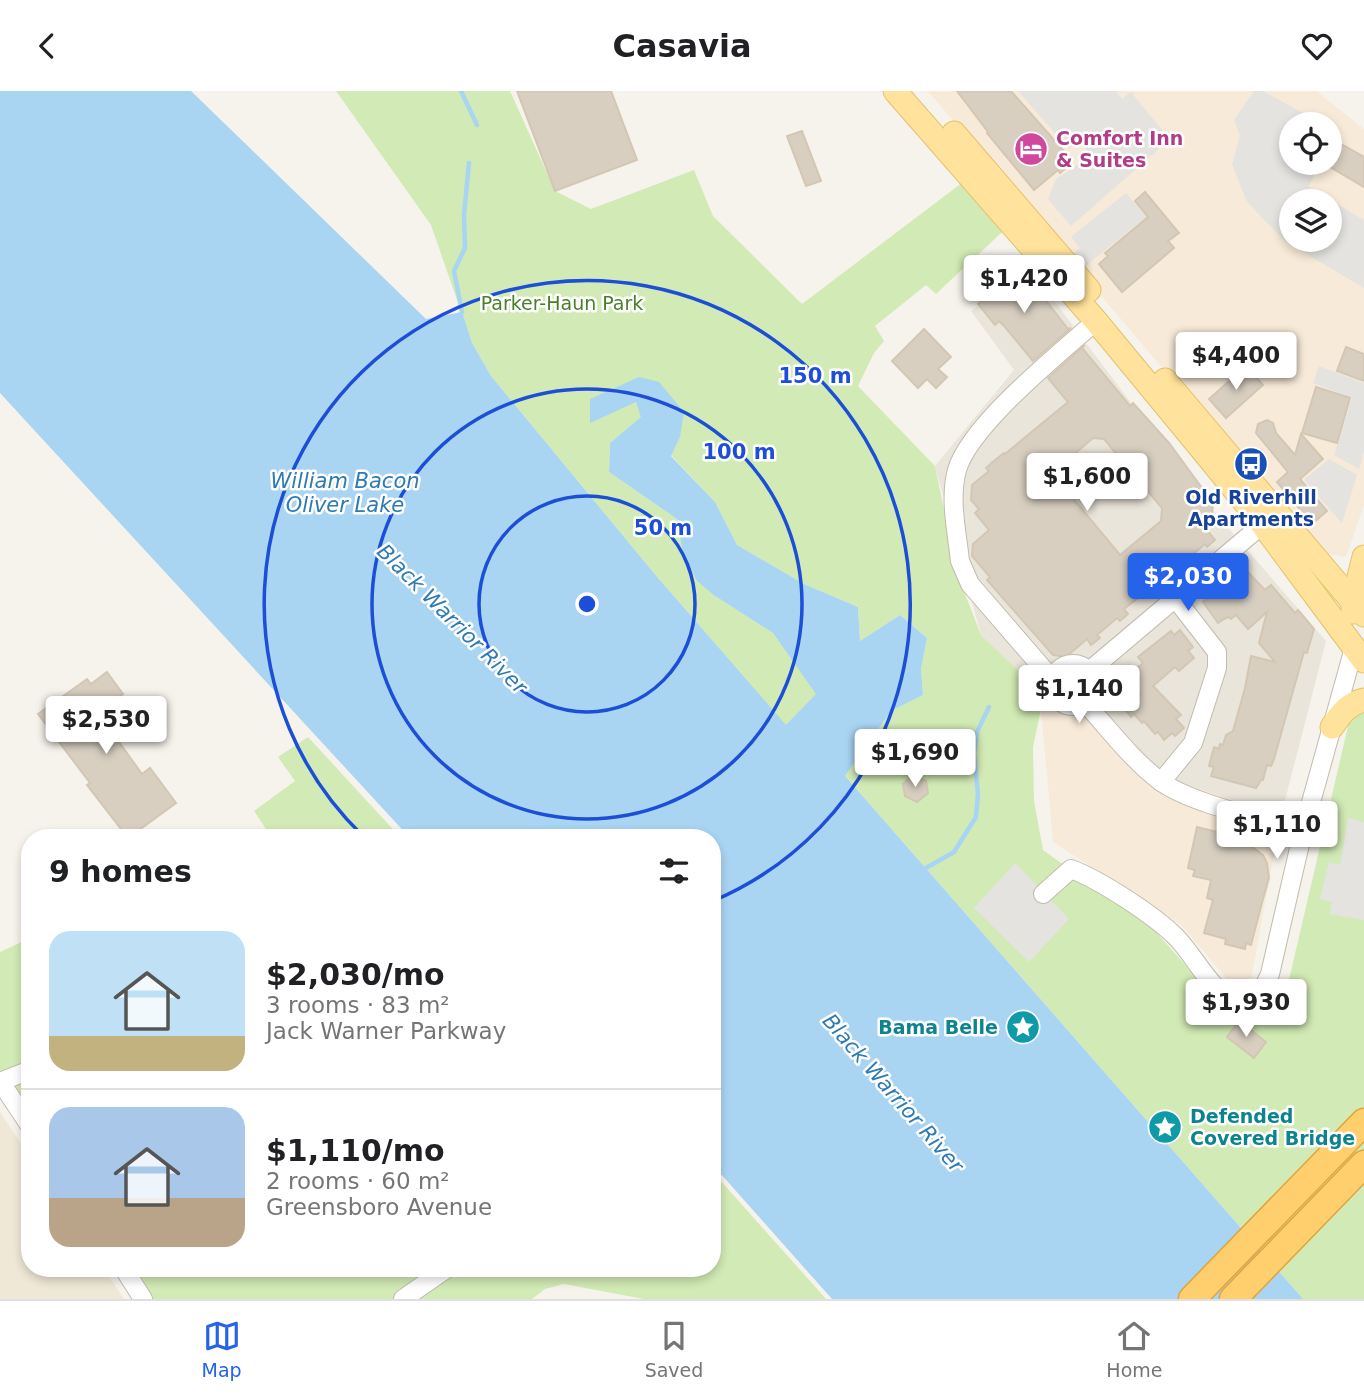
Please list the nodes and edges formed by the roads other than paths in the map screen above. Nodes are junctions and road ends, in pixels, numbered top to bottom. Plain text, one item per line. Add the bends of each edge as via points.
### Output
1 (895, 91) edge
2 (917, 91) edge
3 (1096, 321) junction
4 (1263, 524) junction
5 (1364, 551) edge
6 (1313, 556) junction
7 (1364, 557) edge
8 (1175, 598) junction
9 (1359, 608) edge
10 (1361, 649) edge
11 (1089, 671) junction
12 (1052, 679) junction
13 (1364, 700) edge
14 (1085, 703) junction
15 (1332, 727) junction
16 (1161, 782) junction
17 (1303, 831) junction
18 (1043, 894) dead end
19 (21, 1073) edge
20 (0, 1081) edge
21 (21, 1112) edge
22 (1364, 1122) edge
23 (1364, 1164) edge
24 (129, 1277) edge
25 (434, 1277) edge
26 (143, 1299) edge
27 (402, 1299) edge
28 (1192, 1299) edge
29 (1233, 1299) edge

1 - 3 main road
2 - 6 main road
3 - 4 main road
3 - 12 street via 1031,378 984,428 958,468 954,493 962,569
4 - 8 street
4 - 10 main road
5 - 6 main road via 1357,560 1335,568
6 - 9 main road
7 - 9 main road
8 - 11 street
8 - 16 street via 1217,652 1217,668 1193,743
9 - 10 main road
10 - 15 street
11 - 12 street via 1069,664
11 - 14 street via 1094,685
12 - 14 street via 1052,691 1060,702 1072,707
13 - 15 main road via 1352,703
14 - 16 street
15 - 17 street
16 - 17 street via 1206,802
17 - 18 street via 1270,974 1260,996 1247,1002 1235,1001 1218,989 1176,937 1090,877 1071,869
19 - 20 street
20 - 21 street
22 - 28 highway
23 - 29 highway
24 - 26 street
25 - 27 street

